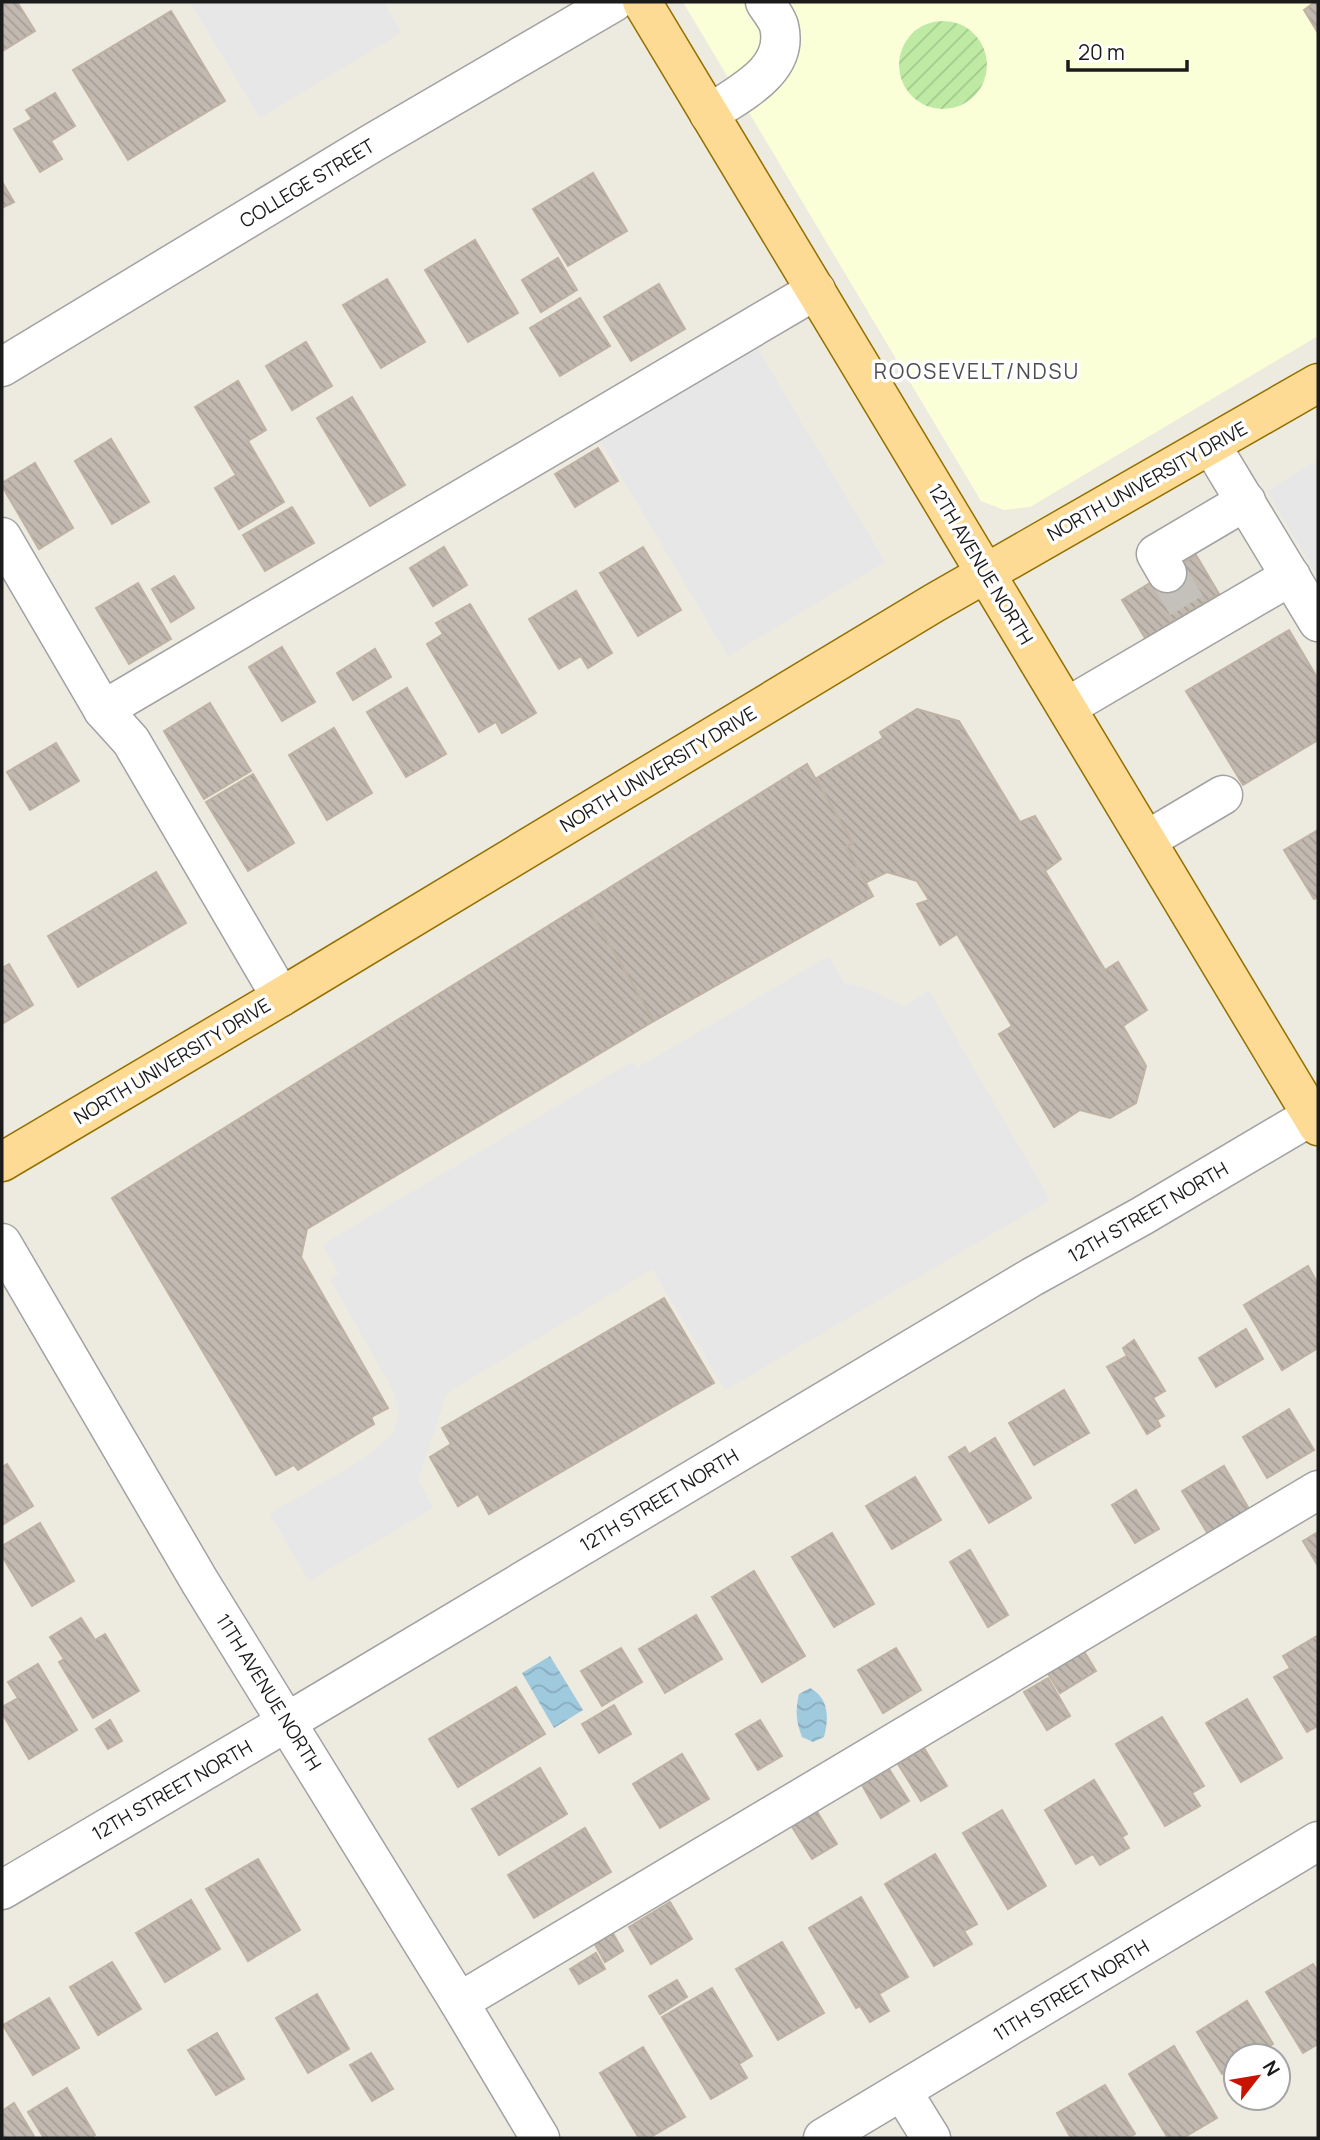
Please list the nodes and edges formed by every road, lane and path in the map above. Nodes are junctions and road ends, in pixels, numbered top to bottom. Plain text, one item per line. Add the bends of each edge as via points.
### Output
1 (614, 2) edge
2 (642, 2) edge
3 (765, 2) edge
4 (709, 114) junction
5 (816, 290) junction
6 (2, 367) edge
7 (1318, 383) edge
8 (1211, 445) junction
9 (1246, 501) junction
10 (2, 537) edge
11 (986, 573) junction
12 (1167, 573) tunnel mouth
13 (1291, 576) junction
14 (1318, 622) edge
15 (1067, 707) junction
16 (103, 710) junction
17 (1223, 794) dead end
18 (1147, 840) junction
19 (281, 997) junction
20 (1316, 1118) edge
21 (2, 1162) edge
22 (2, 1244) edge
23 (1318, 1490) edge
24 (287, 1722) junction
25 (1318, 1841) edge
26 (2, 1890) edge
27 (459, 2002) junction
28 (902, 2091) junction
29 (540, 2138) edge
30 (823, 2138) edge
31 (931, 2138) edge

1 - 6 street, COLLEGE STREET
2 - 4 main road, 12TH AVENUE NORTH
3 - 4 street via 779,25 779,55 764,76
4 - 5 main road, 12TH AVENUE NORTH
5 - 11 main road, 12TH AVENUE NORTH
5 - 16 street
7 - 8 main road, NORTH UNIVERSITY DRIVE
8 - 9 street
8 - 11 main road, NORTH UNIVERSITY DRIVE
9 - 12 street via 1156,554
9 - 13 street
10 - 16 street
11 - 15 main road, 12TH AVENUE NORTH
11 - 19 main road, NORTH UNIVERSITY DRIVE
13 - 14 street
13 - 15 street via 1195,620
15 - 18 main road, 12TH AVENUE NORTH
16 - 19 street via 131,741
17 - 18 street
18 - 20 main road, 12TH AVENUE NORTH
19 - 21 main road, NORTH UNIVERSITY DRIVE
20 - 24 street, 12TH STREET NORTH via 1032,1277
22 - 24 street, 11TH AVENUE NORTH
23 - 27 street
24 - 26 street, 12TH STREET NORTH
24 - 27 street, 11TH AVENUE NORTH
25 - 28 street, 11TH STREET NORTH
27 - 29 street, 11TH AVENUE NORTH
28 - 30 street, 11TH STREET NORTH
28 - 31 street

